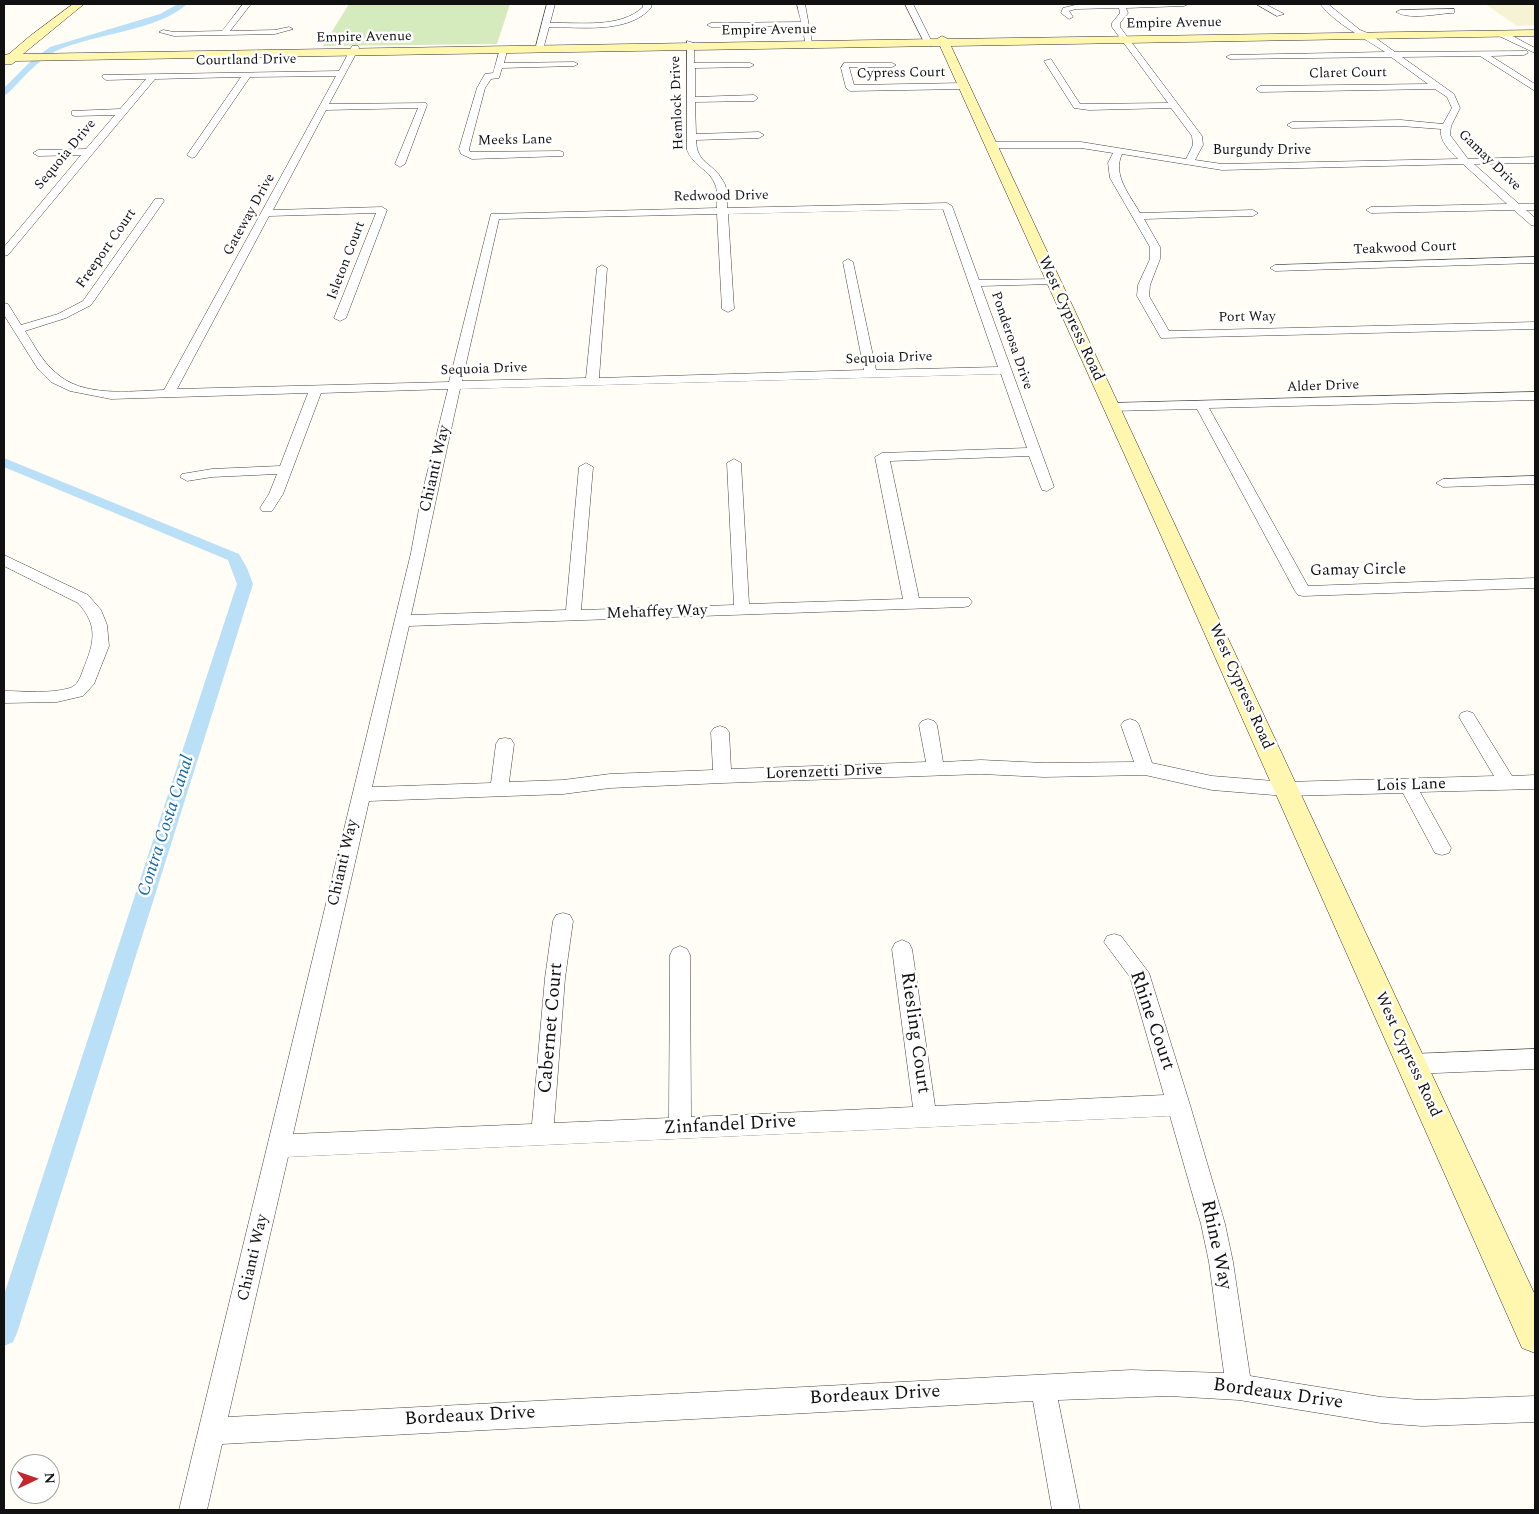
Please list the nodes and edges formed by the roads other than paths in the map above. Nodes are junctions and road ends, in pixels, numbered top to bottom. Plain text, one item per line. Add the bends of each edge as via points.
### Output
1 (61, 4) edge
2 (79, 4) edge
3 (247, 4) edge
4 (550, 4) edge
5 (647, 4) edge
6 (801, 4) edge
7 (909, 4) edge
8 (1173, 4) edge
9 (1260, 4) edge
10 (1324, 4) edge
11 (1335, 4) edge
12 (1443, 4) edge
13 (1121, 5) edge
14 (1182, 7) edge
15 (1400, 12) dead end
16 (1280, 14) dead end
17 (1069, 18) dead end
18 (630, 19) junction
19 (546, 24) junction
20 (643, 24) dead end
21 (805, 24) junction
22 (710, 25) dead end
23 (289, 30) dead end
24 (1535, 31) edge
25 (163, 32) dead end
26 (224, 33) junction
27 (1364, 33) junction
28 (22, 34) dead end
29 (1510, 36) junction
30 (1124, 38) junction
31 (928, 41) junction
32 (943, 41) junction
33 (810, 43) junction
34 (690, 45) junction
35 (540, 48) junction
36 (354, 51) junction
37 (503, 51) junction
38 (1535, 51) edge
39 (1524, 52) dead end
40 (1481, 53) junction
41 (1392, 55) junction
42 (8, 57) edge
43 (1230, 57) dead end
44 (1048, 61) dead end
45 (574, 64) dead end
46 (892, 64) dead end
47 (750, 65) dead end
48 (499, 66) junction
49 (691, 66) junction
50 (342, 73) junction
51 (247, 75) junction
52 (152, 77) junction
53 (106, 78) dead end
54 (963, 86) junction
55 (1438, 86) junction
56 (1535, 88) edge
57 (1260, 89) dead end
58 (754, 98) dead end
59 (691, 100) junction
60 (1175, 105) junction
61 (324, 107) junction
62 (122, 112) junction
63 (75, 113) dead end
64 (1292, 125) dead end
65 (1446, 127) junction
66 (758, 135) dead end
67 (692, 137) junction
68 (990, 145) junction
69 (1119, 150) junction
70 (88, 152) junction
71 (38, 153) dead end
72 (560, 154) dead end
73 (192, 155) dead end
74 (1535, 160) edge
75 (1189, 162) junction
76 (1467, 162) junction
77 (400, 164) dead end
78 (159, 202) dead end
79 (947, 206) joint
80 (1517, 207) junction
81 (1535, 207) edge
82 (1371, 210) dead end
83 (723, 211) junction
84 (266, 213) junction
85 (1253, 213) dead end
86 (495, 216) joint
87 (1138, 216) junction
88 (1535, 223) edge
89 (4, 253) edge
90 (1535, 260) edge
91 (848, 262) dead end
92 (602, 268) dead end
93 (1275, 268) dead end
94 (1052, 281) junction
95 (975, 283) junction
96 (4, 306) edge
97 (728, 308) dead end
98 (340, 318) dead end
99 (1535, 326) edge
100 (20, 329) junction
101 (1006, 370) junction
102 (871, 374) junction
103 (592, 382) junction
104 (455, 386) junction
105 (316, 390) junction
106 (168, 394) junction
107 (1535, 396) edge
108 (1201, 405) junction
109 (1111, 408) junction
110 (1034, 452) junction
111 (734, 463) dead end
112 (586, 467) dead end
113 (285, 470) junction
114 (187, 476) dead end
115 (1535, 480) edge
116 (1444, 483) dead end
117 (1047, 487) dead end
118 (267, 508) dead end
119 (4, 560) edge
120 (1535, 583) edge
121 (964, 602) dead end
122 (912, 604) junction
123 (742, 610) junction
124 (573, 616) junction
125 (402, 621) junction
126 (4, 697) edge
127 (1467, 718) dead end
128 (928, 725) dead end
129 (1130, 725) dead end
130 (720, 732) dead end
131 (505, 744) dead end
132 (936, 768) junction
133 (1145, 768) junction
134 (722, 776) junction
135 (1507, 782) junction
136 (1535, 782) edge
137 (1408, 786) junction
138 (499, 789) junction
139 (1286, 790) junction
140 (361, 794) junction
141 (1442, 848) dead end
142 (563, 921) dead end
143 (1114, 942) dead end
144 (902, 949) dead end
145 (680, 955) dead end
146 (1535, 1059) edge
147 (1411, 1064) junction
148 (1179, 1105) junction
149 (926, 1117) junction
150 (680, 1128) junction
151 (542, 1135) junction
152 (280, 1146) junction
153 (1535, 1335) edge
154 (1043, 1387) junction
155 (1239, 1387) junction
156 (1535, 1408) edge
157 (212, 1431) junction
158 (194, 1510) edge
159 (1066, 1510) edge

1 - 28 main road
2 - 42 main road
3 - 26 street
4 - 19 street
5 - 18 street via 645,12
6 - 21 street
7 - 31 street
8 - 13 street
8 - 14 street
9 - 16 street
10 - 27 street
11 - 27 street
12 - 15 street via 1451,11
13 - 17 street via 1075,7 1066,10
13 - 30 street via 1124,13 1116,23
18 - 19 street via 606,23
18 - 20 street
19 - 35 street
21 - 22 street
21 - 33 street
23 - 26 street
24 - 27 main road, Empire Avenue
24 - 29 main road, Empire Avenue
25 - 26 street
27 - 29 main road, Empire Avenue
27 - 30 main road, Empire Avenue
27 - 41 street, Gamay Drive
29 - 38 street
30 - 32 main road, Empire Avenue
30 - 60 street
31 - 32 main road, Empire Avenue
31 - 33 main road, Empire Avenue
32 - 54 main road, West Cypress Road
33 - 34 main road, Empire Avenue
34 - 35 main road, Empire Avenue
34 - 49 street, Hemlock Drive
35 - 36 main road, Empire Avenue
35 - 37 main road, Empire Avenue
36 - 37 main road, Empire Avenue
36 - 42 main road, Empire Avenue
36 - 50 street, Gateway Drive
37 - 48 street, Meeks Lane
39 - 40 street
40 - 41 street
40 - 56 street
41 - 43 street
41 - 55 street, Gamay Drive
44 - 60 street via 1077,106
45 - 48 street
46 - 54 street, Cypress Court via 847,65 850,88
47 - 49 street
48 - 72 street, Meeks Lane via 496,76 488,76 482,88 464,149 466,154
49 - 59 street, Hemlock Drive
50 - 51 street, Courtland Drive
50 - 61 street, Gateway Drive
51 - 52 street, Courtland Drive
51 - 73 street
52 - 53 street, Courtland Drive
52 - 62 street, Sequoia Drive
54 - 68 main road, West Cypress Road
55 - 57 street, Claret Court
55 - 65 street, Gamay Drive via 1450,96 1456,108
58 - 59 street
59 - 67 street, Hemlock Drive
60 - 75 street via 1197,136 1198,145
61 - 77 street via 423,105
61 - 84 street, Gateway Drive
62 - 63 street
62 - 70 street, Sequoia Drive
64 - 65 street via 1401,122
65 - 76 street, Gamay Drive via 1447,141
66 - 67 street
67 - 83 street, Hemlock Drive via 696,159 719,180
68 - 69 street, Burgundy Drive via 1071,144
68 - 94 main road, West Cypress Road
69 - 75 street, Burgundy Drive
69 - 87 street, Port Way via 1112,170
70 - 71 street
70 - 89 street, Sequoia Drive
74 - 76 street, Burgundy Drive
75 - 76 street, Burgundy Drive via 1237,167
76 - 80 street, Gamay Drive
78 - 100 street, Freeport Court via 87,303 62,316
79 - 83 street, Redwood Drive
79 - 95 street, Ponderosa Drive
80 - 81 street
80 - 82 street
80 - 88 street, Gamay Drive
83 - 86 street, Redwood Drive
83 - 97 street, Hemlock Drive
84 - 98 street, Isleton Court via 382,210
84 - 106 street, Gateway Drive
85 - 87 street
86 - 104 street, Chianti Way
87 - 99 street, Port Way via 1155,247 1155,259 1143,296 1165,335
90 - 93 street, Teakwood Court
91 - 102 street
92 - 103 street
94 - 95 street
94 - 109 main road, West Cypress Road
95 - 101 street, Ponderosa Drive
96 - 100 street, Sequoia Drive
100 - 106 street, Sequoia Drive via 49,374 63,384 103,394
101 - 102 street, Sequoia Drive
101 - 110 street, Ponderosa Drive
102 - 103 street, Sequoia Drive
103 - 104 street, Sequoia Drive
104 - 105 street, Sequoia Drive
104 - 125 street, Chianti Way
105 - 106 street, Sequoia Drive
105 - 113 street
107 - 108 street, Alder Drive
108 - 109 street, Alder Drive
108 - 120 street, Gamay Circle via 1303,591
109 - 139 main road, West Cypress Road
110 - 117 street, Ponderosa Drive
110 - 122 street via 882,457
111 - 123 street
112 - 124 street
113 - 114 street
113 - 118 street
115 - 116 street
119 - 126 street via 83,598 100,625 101,646 86,684 78,692 57,696
121 - 122 street, Mehaffey Way
122 - 123 street, Mehaffey Way
123 - 124 street, Mehaffey Way
124 - 125 street, Mehaffey Way
125 - 140 street, Chianti Way
127 - 135 street
128 - 132 street
129 - 133 street
130 - 134 street
131 - 138 street
132 - 133 street, Lorenzetti Drive
132 - 134 street, Lorenzetti Drive
133 - 139 street, Lorenzetti Drive via 1212,783
134 - 138 street, Lorenzetti Drive
135 - 136 street, Lois Lane
135 - 137 street, Lois Lane
137 - 139 street, Lois Lane
137 - 141 street
138 - 140 street, Lorenzetti Drive
139 - 147 main road, West Cypress Road
140 - 152 street, Chianti Way
142 - 151 street, Cabernet Court
143 - 148 street, Rhine Court via 1139,973
144 - 149 street, Riesling Court
145 - 150 street
146 - 147 street
147 - 153 main road, West Cypress Road
148 - 149 street, Zinfandel Drive
148 - 155 street, Rhine Way via 1213,1224
149 - 150 street, Zinfandel Drive
150 - 151 street, Zinfandel Drive
151 - 152 street, Zinfandel Drive
152 - 157 street, Chianti Way
154 - 155 street, Bordeaux Drive via 1150,1383
154 - 157 street, Bordeaux Drive
154 - 159 street
155 - 156 street, Bordeaux Drive via 1381,1410 1422,1413
157 - 158 street, Chianti Way

